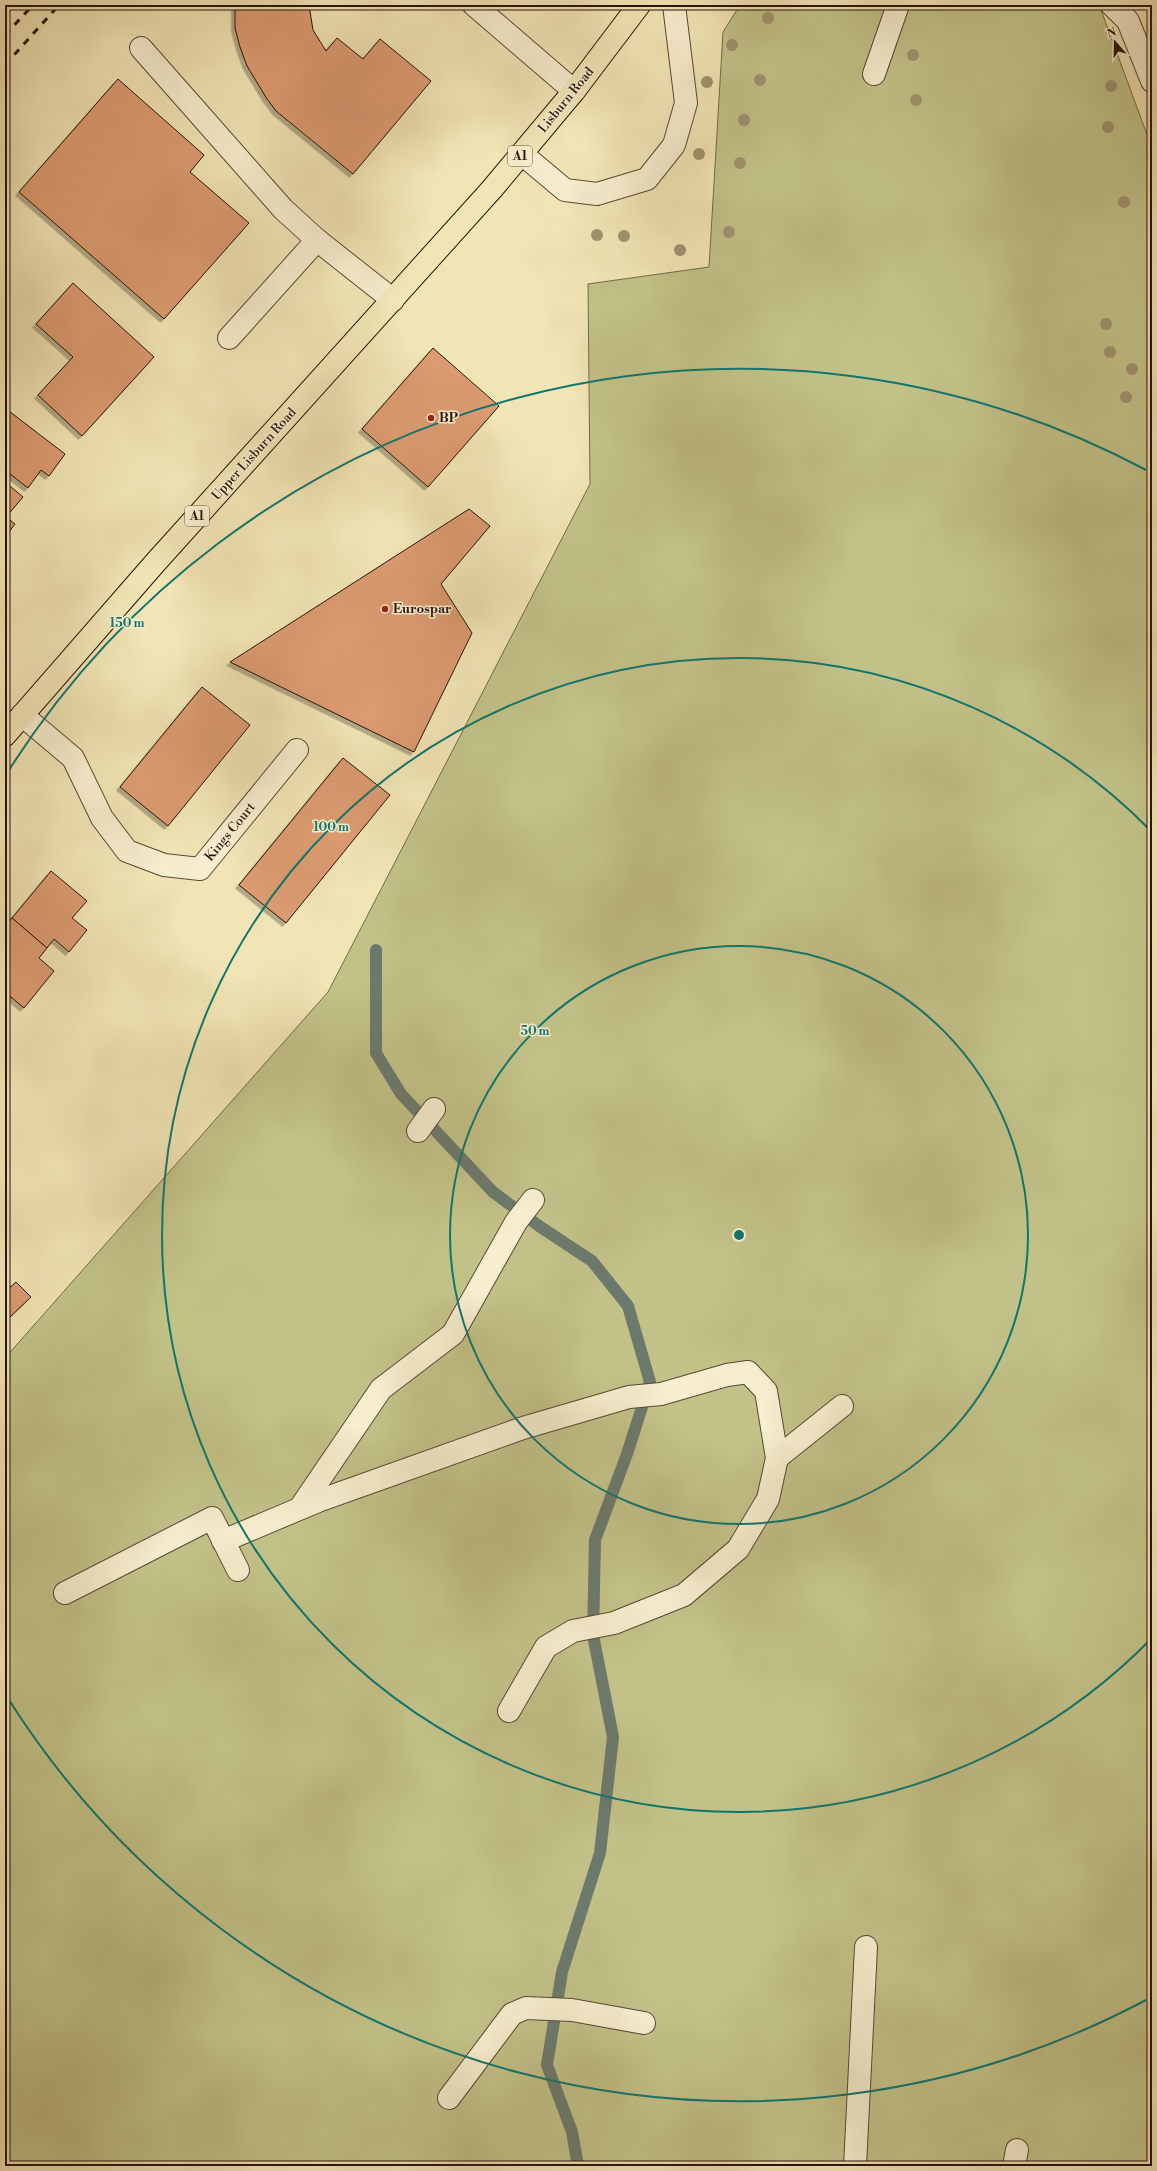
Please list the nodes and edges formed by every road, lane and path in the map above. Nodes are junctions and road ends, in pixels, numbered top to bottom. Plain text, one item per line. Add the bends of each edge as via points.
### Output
1 (474, 5) edge
2 (639, 5) edge
3 (674, 5) edge
4 (898, 5) edge
5 (1112, 5) edge
6 (141, 48) dead end
7 (874, 74) dead end
8 (1152, 81) edge
9 (574, 91) junction
10 (522, 154) junction
11 (317, 240) junction
12 (393, 300) junction
13 (229, 338) dead end
14 (22, 716) junction
15 (5, 735) edge
16 (296, 750) dead end
17 (434, 1109) dead end
18 (418, 1131) dead end
19 (533, 1200) dead end
20 (842, 1406) dead end
21 (777, 1458) junction
22 (300, 1508) junction
23 (223, 1541) junction
24 (238, 1570) dead end
25 (65, 1592) dead end
26 (509, 1711) dead end
27 (866, 1947) dead end
28 (644, 2022) dead end
29 (449, 2098) dead end
30 (855, 2166) edge

1 - 9 street
2 - 9 main road, Lisburn Road / A1
3 - 10 street via 686,102 674,145 647,179 597,194 565,190
4 - 7 street
5 - 8 street via 1128,21
6 - 11 street via 283,209
9 - 10 main road, Lisburn Road / A1
10 - 12 main road, Lisburn Road / A1
11 - 12 street
11 - 13 street
12 - 14 main road, Upper Lisburn Road / A1 via 155,563
14 - 15 main road, Upper Lisburn Road / A1
14 - 16 street, Kings Court via 73,758 102,818 127,851 171,866 200,870
17 - 18 street
19 - 22 street via 516,1222 453,1334 381,1389
20 - 21 street
21 - 22 street via 766,1391 748,1372 727,1375 661,1394 629,1397 523,1428
21 - 26 street via 768,1499 738,1548 684,1595 614,1623 573,1631 546,1646
22 - 23 street
23 - 24 street
23 - 25 street via 212,1518
27 - 30 street
28 - 29 street via 572,2010 526,2008 512,2014

